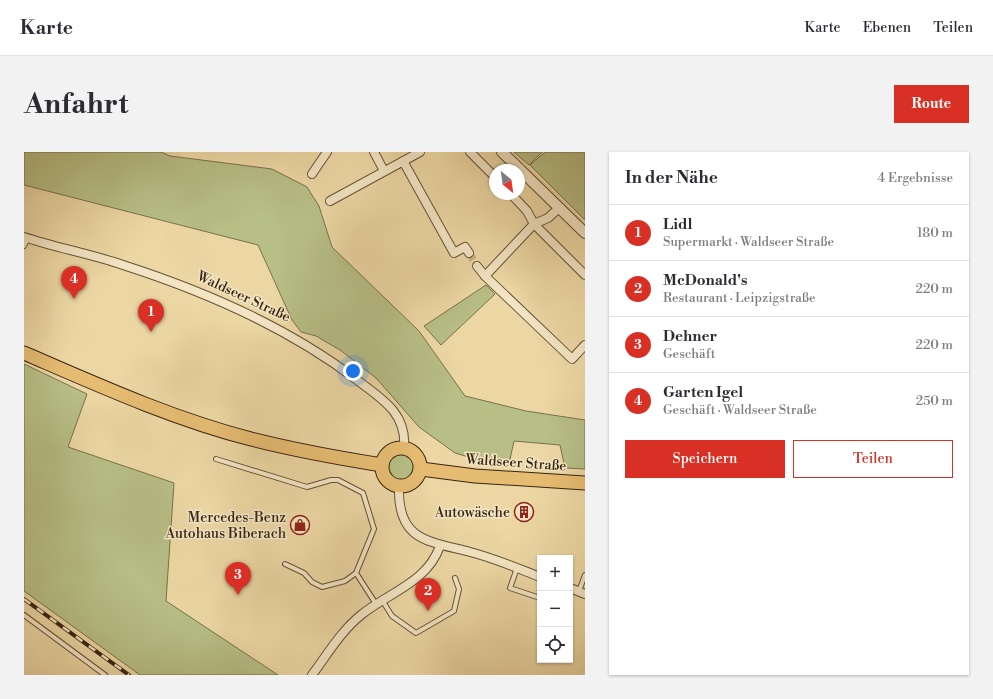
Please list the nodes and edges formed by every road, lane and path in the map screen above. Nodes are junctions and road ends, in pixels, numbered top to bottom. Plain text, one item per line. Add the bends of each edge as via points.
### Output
1 (326, 152) edge
2 (374, 152) edge
3 (420, 152) edge
4 (470, 152) edge
5 (502, 152) edge
6 (402, 161) junction
7 (384, 171) junction
8 (489, 171) edge
9 (312, 174) dead end
10 (517, 200) edge
11 (330, 201) dead end
12 (559, 208) junction
13 (534, 224) junction
14 (585, 233) edge
15 (26, 237) edge
16 (24, 246) edge
17 (469, 253) dead end
18 (477, 266) tunnel mouth
19 (585, 275) edge
20 (484, 276) junction
21 (585, 345) edge
22 (24, 353) edge
23 (404, 448) junction
24 (216, 459) dead end
25 (382, 465) junction
26 (421, 469) junction
27 (585, 483) edge
28 (399, 486) junction
29 (440, 546) junction
30 (285, 564) dead end
31 (517, 568) junction
32 (356, 573) junction
33 (585, 575) edge
34 (537, 576) edge
35 (455, 578) dead end
36 (582, 593) edge
37 (537, 597) edge
38 (379, 602) junction
39 (24, 615) edge
40 (105, 675) edge
41 (312, 675) edge

1 - 9 street
2 - 7 street
3 - 6 street
4 - 8 street
5 - 12 street
6 - 7 street
6 - 17 street via 454,253 465,247
7 - 11 street
10 - 13 street
12 - 13 street via 548,218
12 - 14 street
13 - 19 street
13 - 20 street
15 - 16 lane
15 - 23 street, Waldseer Straße via 181,285 291,336 340,367 386,402 402,424
18 - 20 street
20 - 21 street via 572,359
22 - 25 main road via 136,401 207,425 318,454
23 - 25 main road via 390,451
23 - 26 main road via 414,452
24 - 32 lane via 307,487 338,480 363,493 374,529
25 - 28 main road via 386,480
26 - 27 main road, Waldseer Straße via 476,476
26 - 28 main road via 415,481
28 - 29 street via 400,508 406,524 424,540
29 - 31 street via 471,552
29 - 38 street via 423,573 406,587
30 - 32 lane via 304,573 322,588 345,581
31 - 34 street
31 - 37 lane via 510,588
32 - 38 lane
33 - 36 lane
35 - 38 lane via 459,589 454,612 416,633 392,616
38 - 41 street via 350,625
39 - 40 lane

